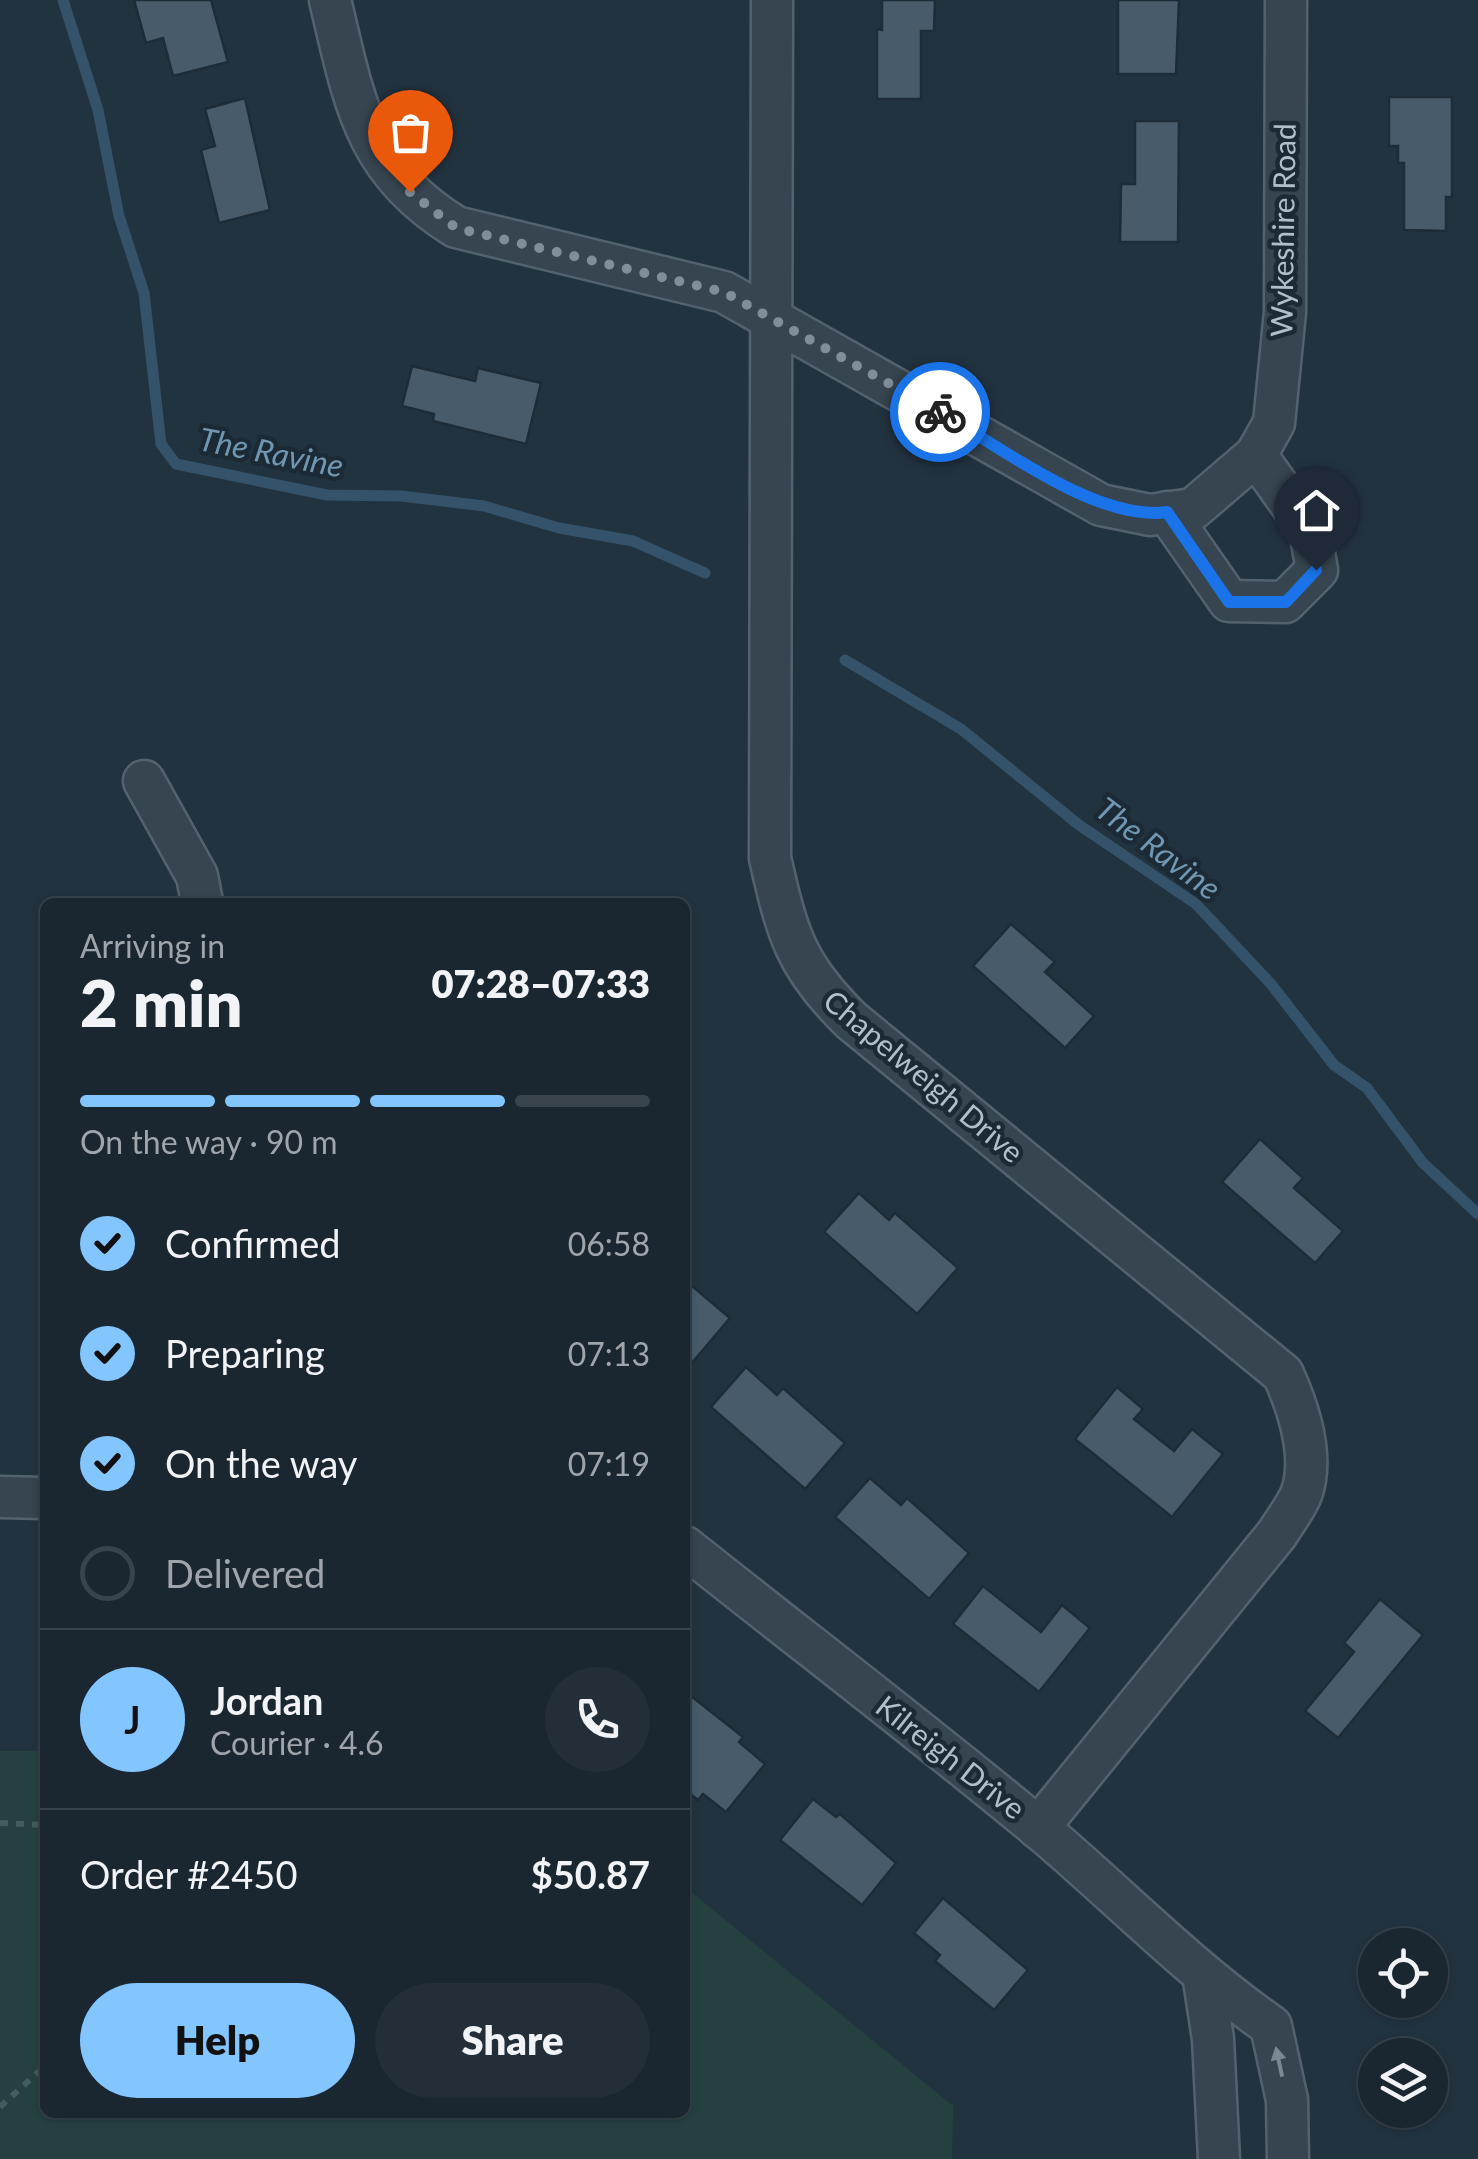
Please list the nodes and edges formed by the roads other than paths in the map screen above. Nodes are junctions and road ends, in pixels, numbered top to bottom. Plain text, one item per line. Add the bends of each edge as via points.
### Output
1 (330, 0) edge
2 (772, 0) edge
3 (1286, 0) edge
4 (772, 316) junction
5 (1256, 455) junction
6 (1167, 512) junction
7 (144, 781) dead end
8 (201, 898) edge
9 (0, 1498) edge
10 (40, 1498) edge
11 (690, 1551) edge
12 (1038, 1828) junction
13 (1204, 1980) junction
14 (1218, 2159) edge
15 (1288, 2159) edge

1 - 4 street, Wykeshire Road via 369,140 392,176 428,210 456,228 724,292
2 - 4 street, Chapelweigh Drive
3 - 5 street, Wykeshire Road via 1285,312 1274,423
4 - 6 street, Wykeshire Road via 1102,504 1150,515
4 - 12 street, Chapelweigh Drive via 770,858 787,935 816,987 852,1021 1283,1374 1305,1448 1302,1491 1277,1534
5 - 6 street, Wykeshire Road via 1193,509
5 - 6 street via 1310,530 1316,570 1286,602 1229,602
7 - 8 street via 197,876
9 - 10 street
11 - 12 street, Kilreigh Drive
12 - 13 street, Kilreigh Drive via 1150,1923
13 - 14 street
15 -> 13 street, Kilreigh Drive via 1287,2100 1271,2026

